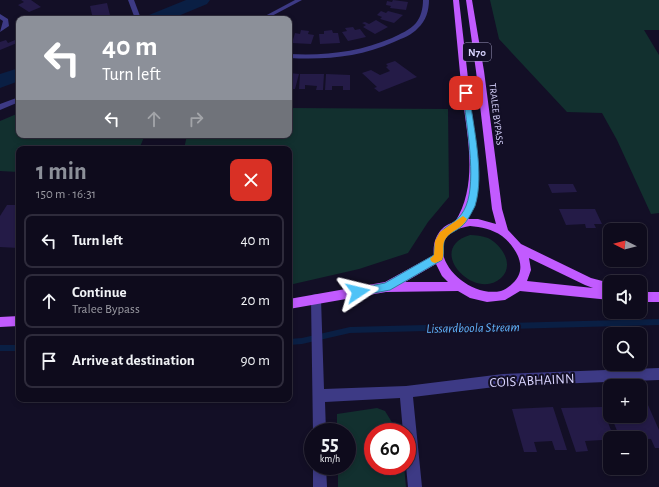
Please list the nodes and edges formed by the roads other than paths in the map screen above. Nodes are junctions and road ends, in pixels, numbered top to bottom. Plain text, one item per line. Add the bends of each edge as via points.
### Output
1 (130, 0) edge
2 (299, 0) edge
3 (426, 0) edge
4 (456, 0) edge
5 (469, 0) edge
6 (0, 16) edge
7 (138, 16) dead end
8 (266, 16) edge
9 (0, 30) edge
10 (292, 56) edge
11 (16, 100) edge
12 (0, 107) edge
13 (459, 224) junction
14 (503, 231) junction
15 (519, 248) junction
16 (439, 257) junction
17 (518, 286) junction
18 (603, 286) edge
19 (386, 287) junction
20 (457, 287) junction
21 (603, 294) edge
22 (647, 297) edge
23 (659, 297) edge
24 (316, 299) junction
25 (292, 303) edge
26 (16, 321) edge
27 (0, 322) edge
28 (659, 374) edge
29 (406, 392) junction
30 (318, 396) junction
31 (319, 423) edge
32 (319, 475) edge
33 (320, 487) edge
34 (415, 487) edge

1 - 7 street
2 - 8 lane
3 - 10 street via 425,10 417,25 399,38 349,55 322,58
4 - 13 main road, N70 via 474,165 470,206
5 - 14 main road, TRALEE BYPASS / N70 via 497,209
6 - 9 street via 6,20 6,26
11 - 12 street
13 - 14 main road, N70 via 470,222 489,225
13 - 16 main road, N70 via 443,234 439,241
14 - 15 main road, N70
15 - 17 main road, N70 via 525,259 526,270
15 - 18 main road, N70 via 589,282
16 - 19 main road
16 - 20 main road via 443,269
17 - 20 main road via 508,293 490,297 477,296
17 - 21 main road
19 - 20 main road
19 - 24 main road
22 - 23 main road
24 - 25 main road
24 - 30 street
26 - 27 main road
28 - 29 street, COIS ABHAINN via 503,380
29 - 30 street, COIS ABHAINN
29 - 34 street
30 - 31 street
32 - 33 street

